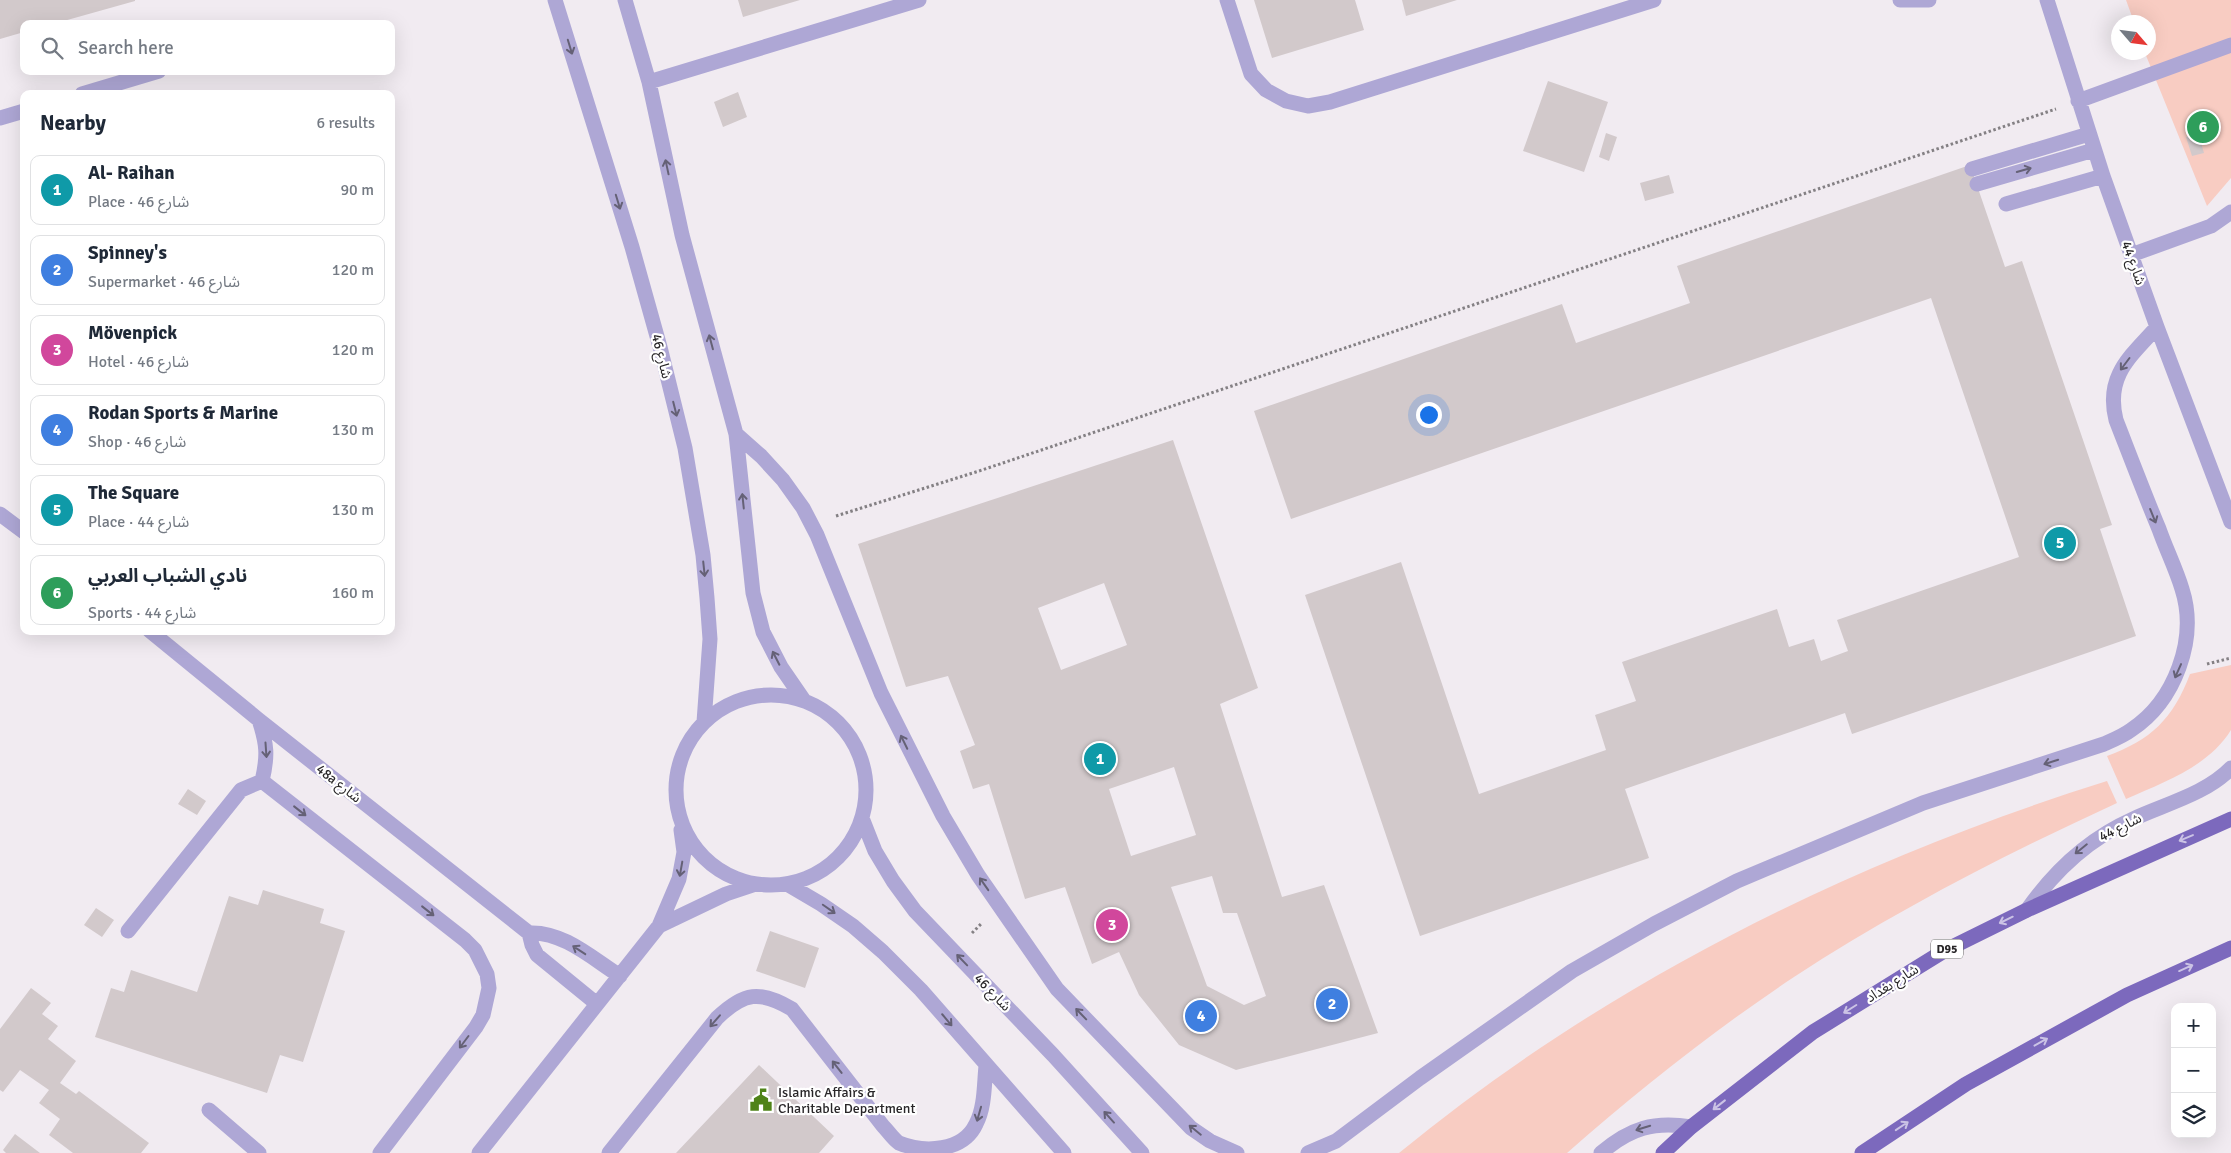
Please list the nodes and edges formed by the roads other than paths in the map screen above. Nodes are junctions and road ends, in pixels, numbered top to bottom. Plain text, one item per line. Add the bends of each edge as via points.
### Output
1 (555, 0) edge
2 (625, 0) edge
3 (919, 0) edge
4 (1227, 0) edge
5 (1651, 0) edge
6 (1900, 0) edge
7 (1929, 0) edge
8 (2047, 0) edge
9 (2231, 45) edge
10 (146, 75) edge
11 (649, 82) junction
12 (95, 90) edge
13 (2078, 101) junction
14 (20, 112) edge
15 (0, 118) edge
16 (2089, 134) junction
17 (2094, 150) junction
18 (1972, 169) dead end
19 (2103, 176) junction
20 (1977, 184) dead end
21 (2006, 204) dead end
22 (2231, 212) edge
23 (2131, 255) junction
24 (2157, 327) junction
25 (736, 434) junction
26 (2226, 496) edge
27 (0, 514) edge
28 (2231, 522) edge
29 (20, 529) edge
30 (155, 635) edge
31 (802, 699) junction
32 (259, 720) junction
33 (704, 722) junction
34 (2231, 768) edge
35 (262, 781) junction
36 (862, 818) junction
37 (2231, 820) edge
38 (681, 821) junction
39 (756, 884) junction
40 (787, 884) junction
41 (2027, 910) junction
42 (659, 926) junction
43 (128, 931) dead end
44 (529, 933) junction
45 (2231, 948) edge
46 (620, 976) junction
47 (597, 1004) junction
48 (986, 1066) junction
49 (209, 1110) dead end
50 (1691, 1127) junction
51 (482, 1152) edge
52 (259, 1153) edge
53 (380, 1153) edge
54 (609, 1153) edge
55 (1064, 1153) edge
56 (1142, 1153) edge
57 (1237, 1153) edge
58 (1308, 1153) edge
59 (1601, 1153) edge
60 (1663, 1153) edge
61 (1862, 1153) edge

1 -> 33 street, شارع 46 via 632,247 685,448 703,556 710,639
2 - 11 street
3 - 11 street
4 - 5 street via 1251,74 1266,90 1286,101 1308,106 1330,102
6 - 7 street
8 - 13 street, شارع 44
9 - 13 street
10 - 12 street
25 -> 11 street via 682,235
13 - 16 street, شارع 44
14 - 15 street
16 - 17 street, شارع 44
16 - 18 street
17 - 19 street, شارع 44
20 -> 17 street
19 - 21 street
19 - 23 street, شارع 44
22 - 23 street via 2211,226
23 - 24 street, شارع 44
24 - 26 street, شارع 44
24 -> 58 street via 2119,373 2113,388 2112,404 2183,591 2188,622 2178,671 2152,711 2132,730 2104,744 1923,803 1738,881 1654,924 1572,971 1336,1141
31 -> 25 street via 763,632 756,603
57 -> 25 street via 1191,1128 1057,989 978,875 910,755 880,693 817,535 803,508 767,462
26 - 28 street, شارع 44
27 - 29 street
30 - 32 street, 48a شارع
31 - 33 street via 777,694 750,696 726,706
31 - 36 street via 829,713 849,734 862,760 866,790
32 -> 35 street via 267,754
32 - 44 street, 48a شارع
33 - 38 street via 688,743 678,768 676,795
34 -> 41 street, شارع 44 via 2210,784 2091,841 2050,878
35 - 43 street via 241,790
35 -> 53 street via 465,940 475,950 487,974 487,1002 476,1028
36 - 40 street via 854,838 830,864 807,878
56 -> 36 street, شارع 46 via 916,911 893,881
37 -> 41 main road, شارع بغداد / D95
38 - 39 street via 692,844 710,863 731,877
38 -> 42 street via 684,852 679,879
39 - 40 street
39 - 42 street via 726,894
40 -> 48 street via 853,926 883,952 919,988
41 -> 50 main road, شارع بغداد / D95 via 1944,951 1813,1032
42 - 46 street
46 -> 44 street via 553,934
44 - 47 street, 48a شارع via 538,954
61 -> 45 main road via 1966,1084 2009,1060 2127,995
46 - 47 street
47 - 51 street
48 -> 54 street via 983,1103 976,1125 961,1142 941,1152 918,1152 898,1142 883,1126 792,1009 773,998 753,996 732,1003 717,1018
48 - 55 street
49 - 52 street
50 -> 59 street via 1672,1124 1640,1129
50 - 60 main road, شارع بغداد / D95

